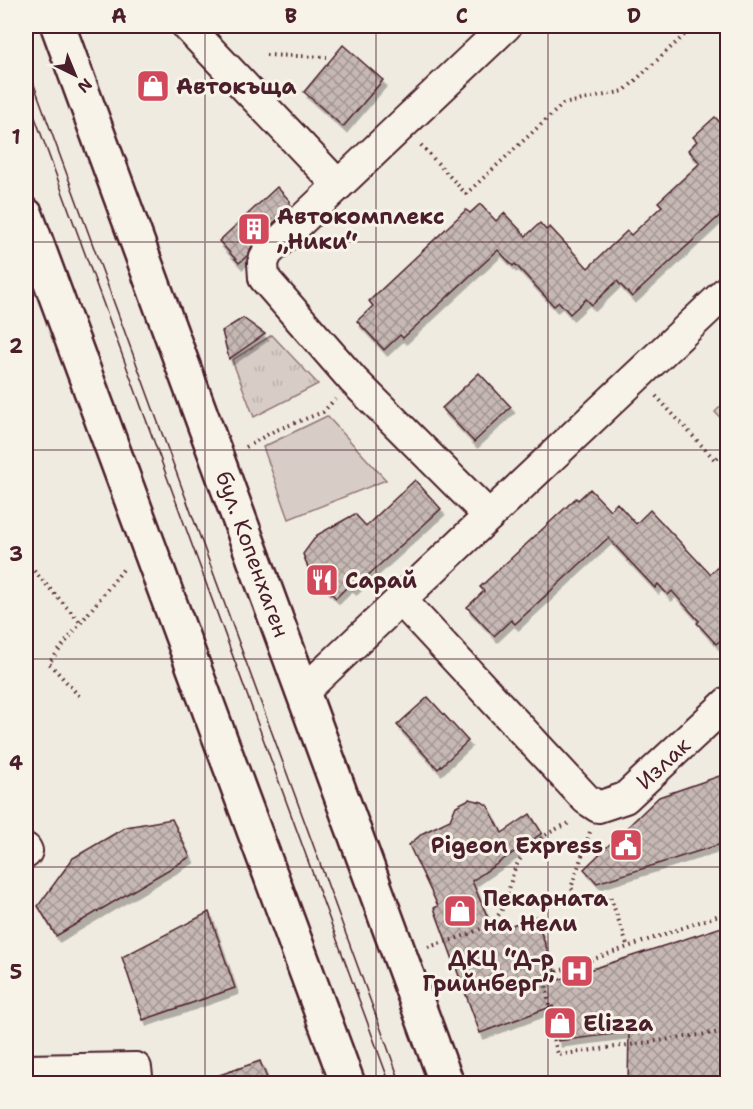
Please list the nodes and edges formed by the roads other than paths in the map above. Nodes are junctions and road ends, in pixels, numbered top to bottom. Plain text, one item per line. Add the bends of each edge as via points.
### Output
1 (58, 26) edge
2 (187, 26) edge
3 (506, 26) edge
4 (338, 185) junction
5 (28, 233) edge
6 (728, 290) edge
7 (489, 516) junction
8 (401, 600) junction
9 (303, 692) junction
10 (728, 702) edge
11 (26, 1070) edge
12 (138, 1083) edge
13 (348, 1083) edge
14 (447, 1083) edge

1 - 9 main road, бул. Копенхаген
2 - 4 street
3 - 4 street
4 - 7 street via 267,253 264,278 353,380
5 - 13 main road
6 - 7 street
7 - 8 street
8 - 9 street
8 - 10 street, Излак via 603,802
9 - 14 main road, бул. Копенхаген
11 - 12 street via 136,1068

